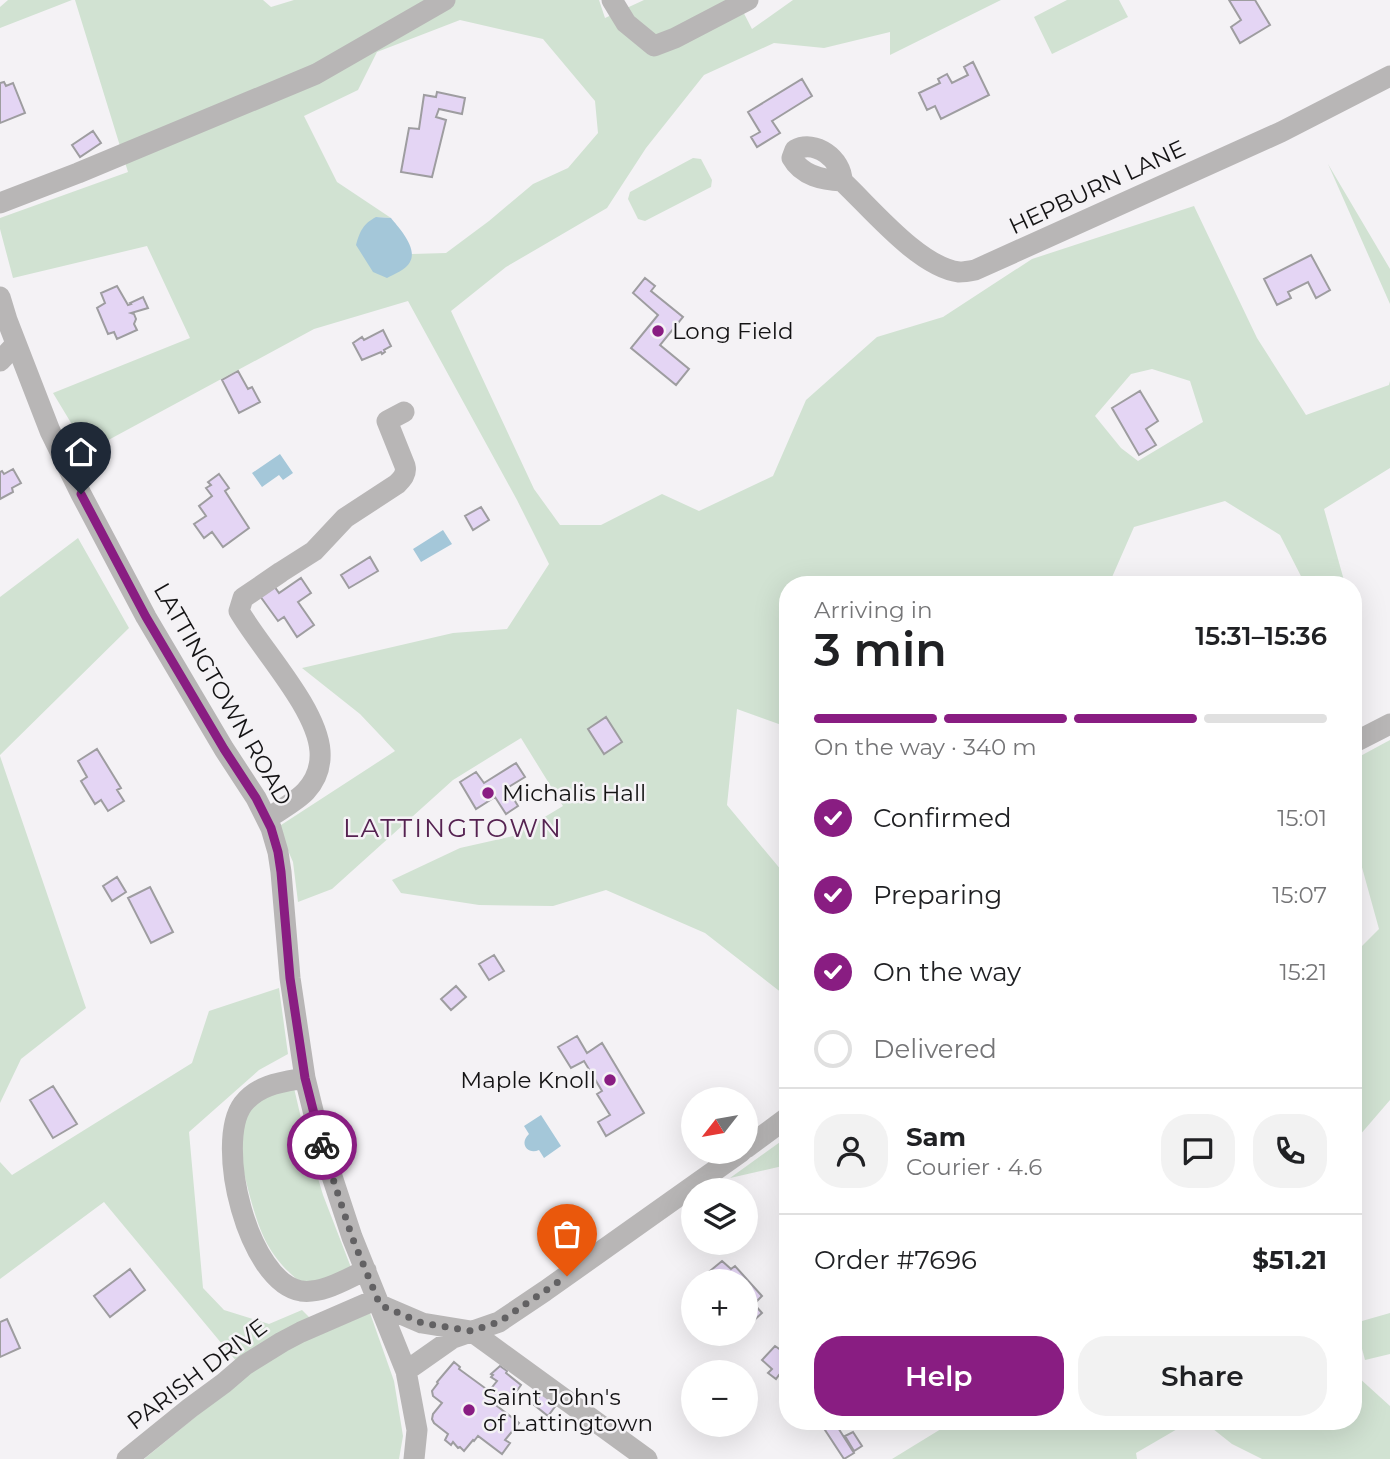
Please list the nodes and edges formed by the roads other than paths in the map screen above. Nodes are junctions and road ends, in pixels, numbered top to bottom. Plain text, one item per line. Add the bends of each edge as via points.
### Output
1 (445, 0) edge
2 (612, 0) edge
3 (748, 0) edge
4 (1390, 76) edge
5 (842, 181) dead end
6 (0, 203) edge
7 (0, 298) edge
8 (16, 344) junction
9 (0, 361) edge
10 (404, 412) dead end
11 (1390, 724) edge
12 (1362, 738) edge
13 (267, 819) junction
14 (305, 1078) junction
15 (779, 1124) edge
16 (758, 1139) edge
17 (723, 1164) edge
18 (366, 1270) junction
19 (379, 1302) junction
20 (471, 1331) junction
21 (406, 1371) junction
22 (127, 1459) edge
23 (414, 1459) edge
24 (647, 1459) edge

1 - 6 street via 316,74
2 - 3 street via 626,23 654,46
4 - 5 street, HEPBURN LANE via 1281,132 975,270 959,272 934,264
7 - 8 street, LATTINGTOWN ROAD
8 - 9 street
8 - 13 street, LATTINGTOWN ROAD via 50,431 146,617
10 - 13 street via 387,421 405,466 402,480 345,518 314,551 243,598 239,611 312,722 320,751 317,774 305,793
11 - 12 street
13 - 14 street, LATTINGTOWN ROAD via 280,865
14 - 18 street, LATTINGTOWN ROAD via 321,1143
14 - 18 street via 265,1086 241,1106 233,1160 244,1217 258,1254 279,1281 291,1288 314,1291
15 - 16 street
17 - 20 street via 545,1292 499,1322
18 - 19 street, LATTINGTOWN ROAD
19 - 20 street via 422,1323
19 - 21 street, LATTINGTOWN ROAD
19 - 22 street, PARISH DRIVE via 301,1332 254,1359
20 - 21 street via 441,1345
20 - 24 street
21 - 23 street, LATTINGTOWN ROAD via 417,1430

